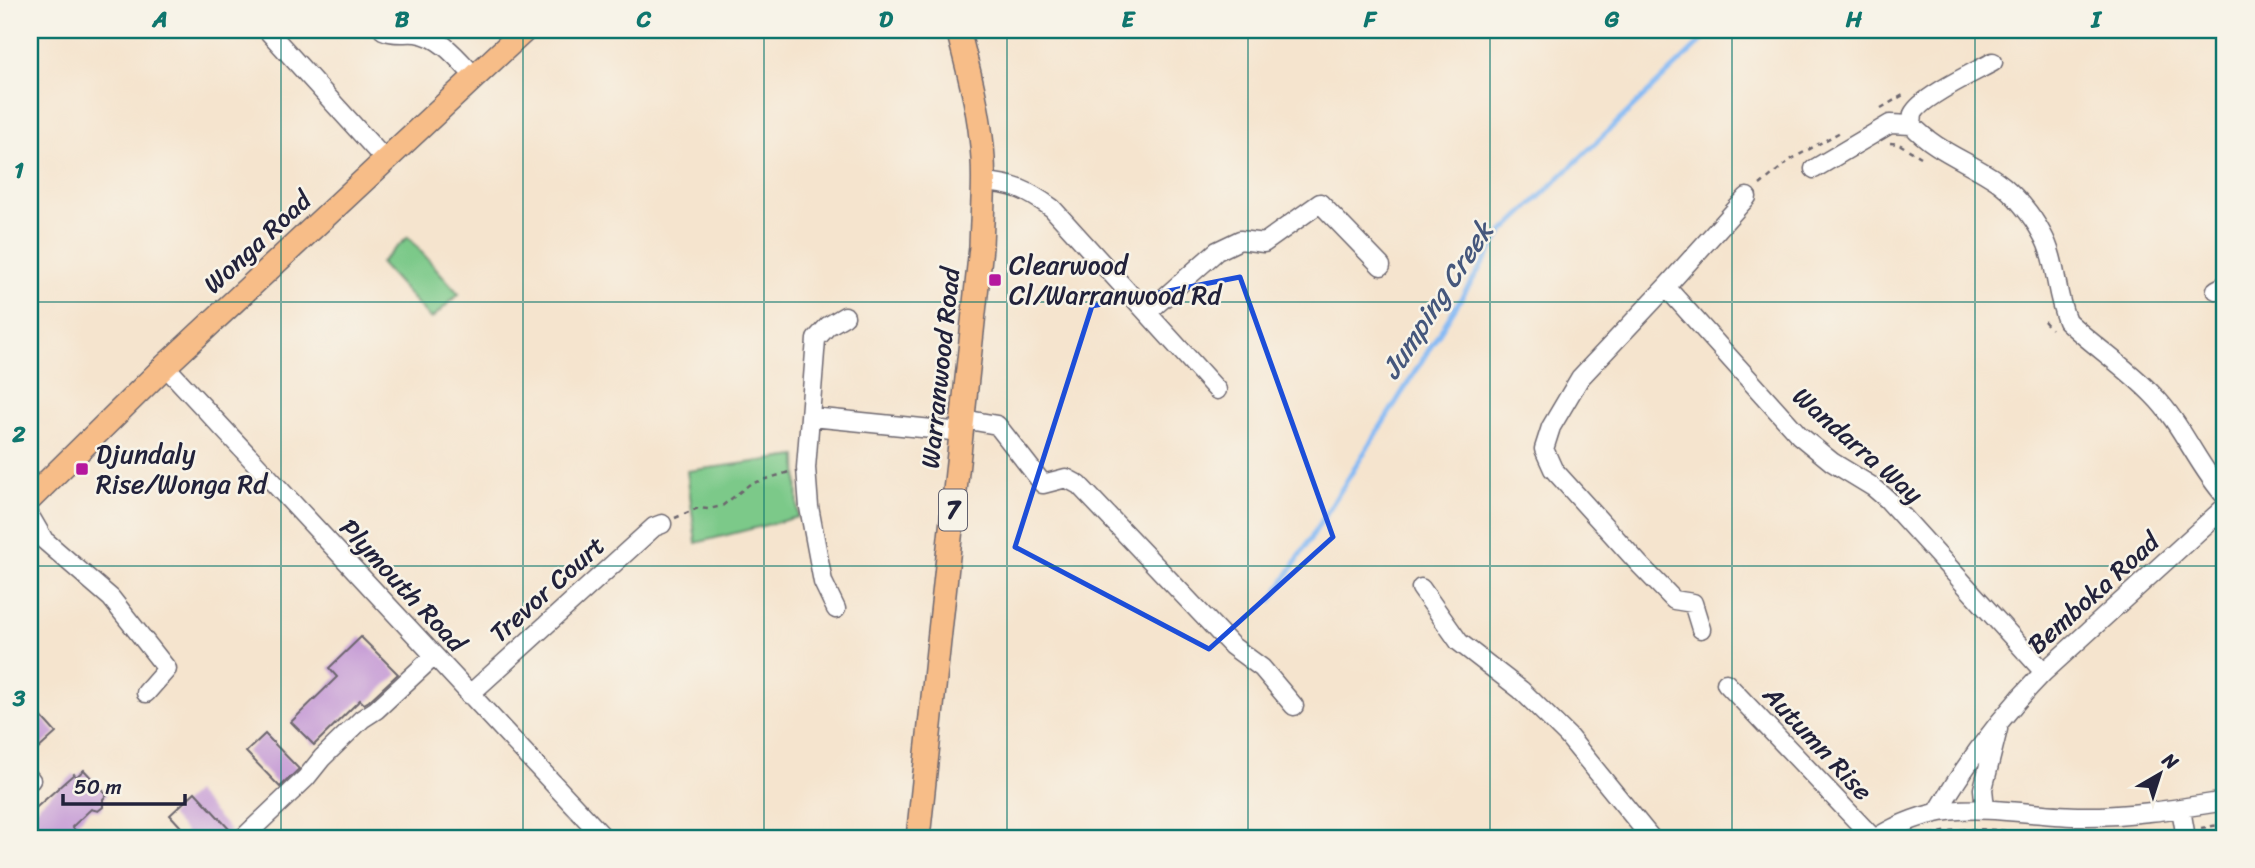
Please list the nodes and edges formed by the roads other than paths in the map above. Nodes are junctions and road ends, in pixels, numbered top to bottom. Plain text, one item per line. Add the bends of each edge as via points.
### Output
1 (267, 30) edge
2 (383, 30) edge
3 (525, 30) edge
4 (958, 30) edge
5 (1993, 62) dead end
6 (475, 77) junction
7 (1912, 125) junction
8 (386, 161) junction
9 (1814, 169) dead end
10 (984, 182) junction
11 (1747, 197) road end
12 (1381, 266) dead end
13 (1666, 287) junction
14 (1148, 312) junction
15 (845, 316) dead end
16 (165, 366) junction
17 (1217, 390) dead end
18 (812, 417) junction
19 (963, 425) junction
20 (2225, 496) edge
21 (30, 499) edge
22 (2225, 507) edge
23 (30, 516) edge
24 (662, 524) road end
25 (1421, 588) dead end
26 (836, 608) dead end
27 (1701, 629) dead end
28 (433, 657) junction
29 (2044, 672) junction
30 (1726, 683) dead end
31 (146, 693) dead end
32 (469, 695) junction
33 (1294, 706) dead end
34 (2000, 721) junction
35 (2225, 801) edge
36 (1985, 808) junction
37 (2181, 809) junction
38 (1938, 811) junction
39 (243, 838) edge
40 (604, 838) edge
41 (918, 838) edge
42 (1651, 838) edge
43 (1874, 838) edge
44 (2186, 838) edge

1 - 8 street
2 - 6 street via 429,37
3 - 6 main road, Wonga Road
4 - 10 main road, Warranwood Road / 7 via 982,139
5 - 7 street via 1921,104
6 - 8 main road, Wonga Road
7 - 9 street via 1890,124
7 - 20 street via 1998,182 2021,204 2043,235 2067,321 2154,395
8 - 16 main road, Wonga Road
10 - 14 street via 1010,184 1052,208
10 - 19 main road, Warranwood Road / 7
11 - 13 street
12 - 14 street via 1320,203 1264,243 1240,240 1217,251
13 - 27 street via 1580,378 1551,427 1544,449 1553,469 1640,565 1674,600 1693,603
13 - 29 street, Wandarra Way via 1799,435 1832,462 1873,486
14 - 17 street
15 - 18 street via 816,339
16 - 21 main road, Wonga Road
16 - 28 street, Plymouth Road
18 - 19 street
18 - 26 street via 806,468 809,507 823,582
19 - 33 street via 997,425 1043,484 1066,478 1079,485 1233,646 1262,668
19 - 41 main road, Warranwood Road / 7
22 - 29 street, Bemboka Road
23 - 31 street via 44,540 111,598 167,669
24 - 32 street, Trevor Court
25 - 42 street via 1459,642 1521,690 1568,736
28 - 32 street, Plymouth Road
28 - 39 street via 362,719
29 - 34 street, Bemboka Road
30 - 43 street, Autumn Rise
32 - 40 street, Plymouth Road
34 - 36 street, Bemboka Road via 1983,789
34 - 38 street, Bemboka Road via 1964,766
35 - 37 street
36 - 37 street via 2077,816
36 - 38 street
37 - 44 street
38 - 43 street via 1910,819

